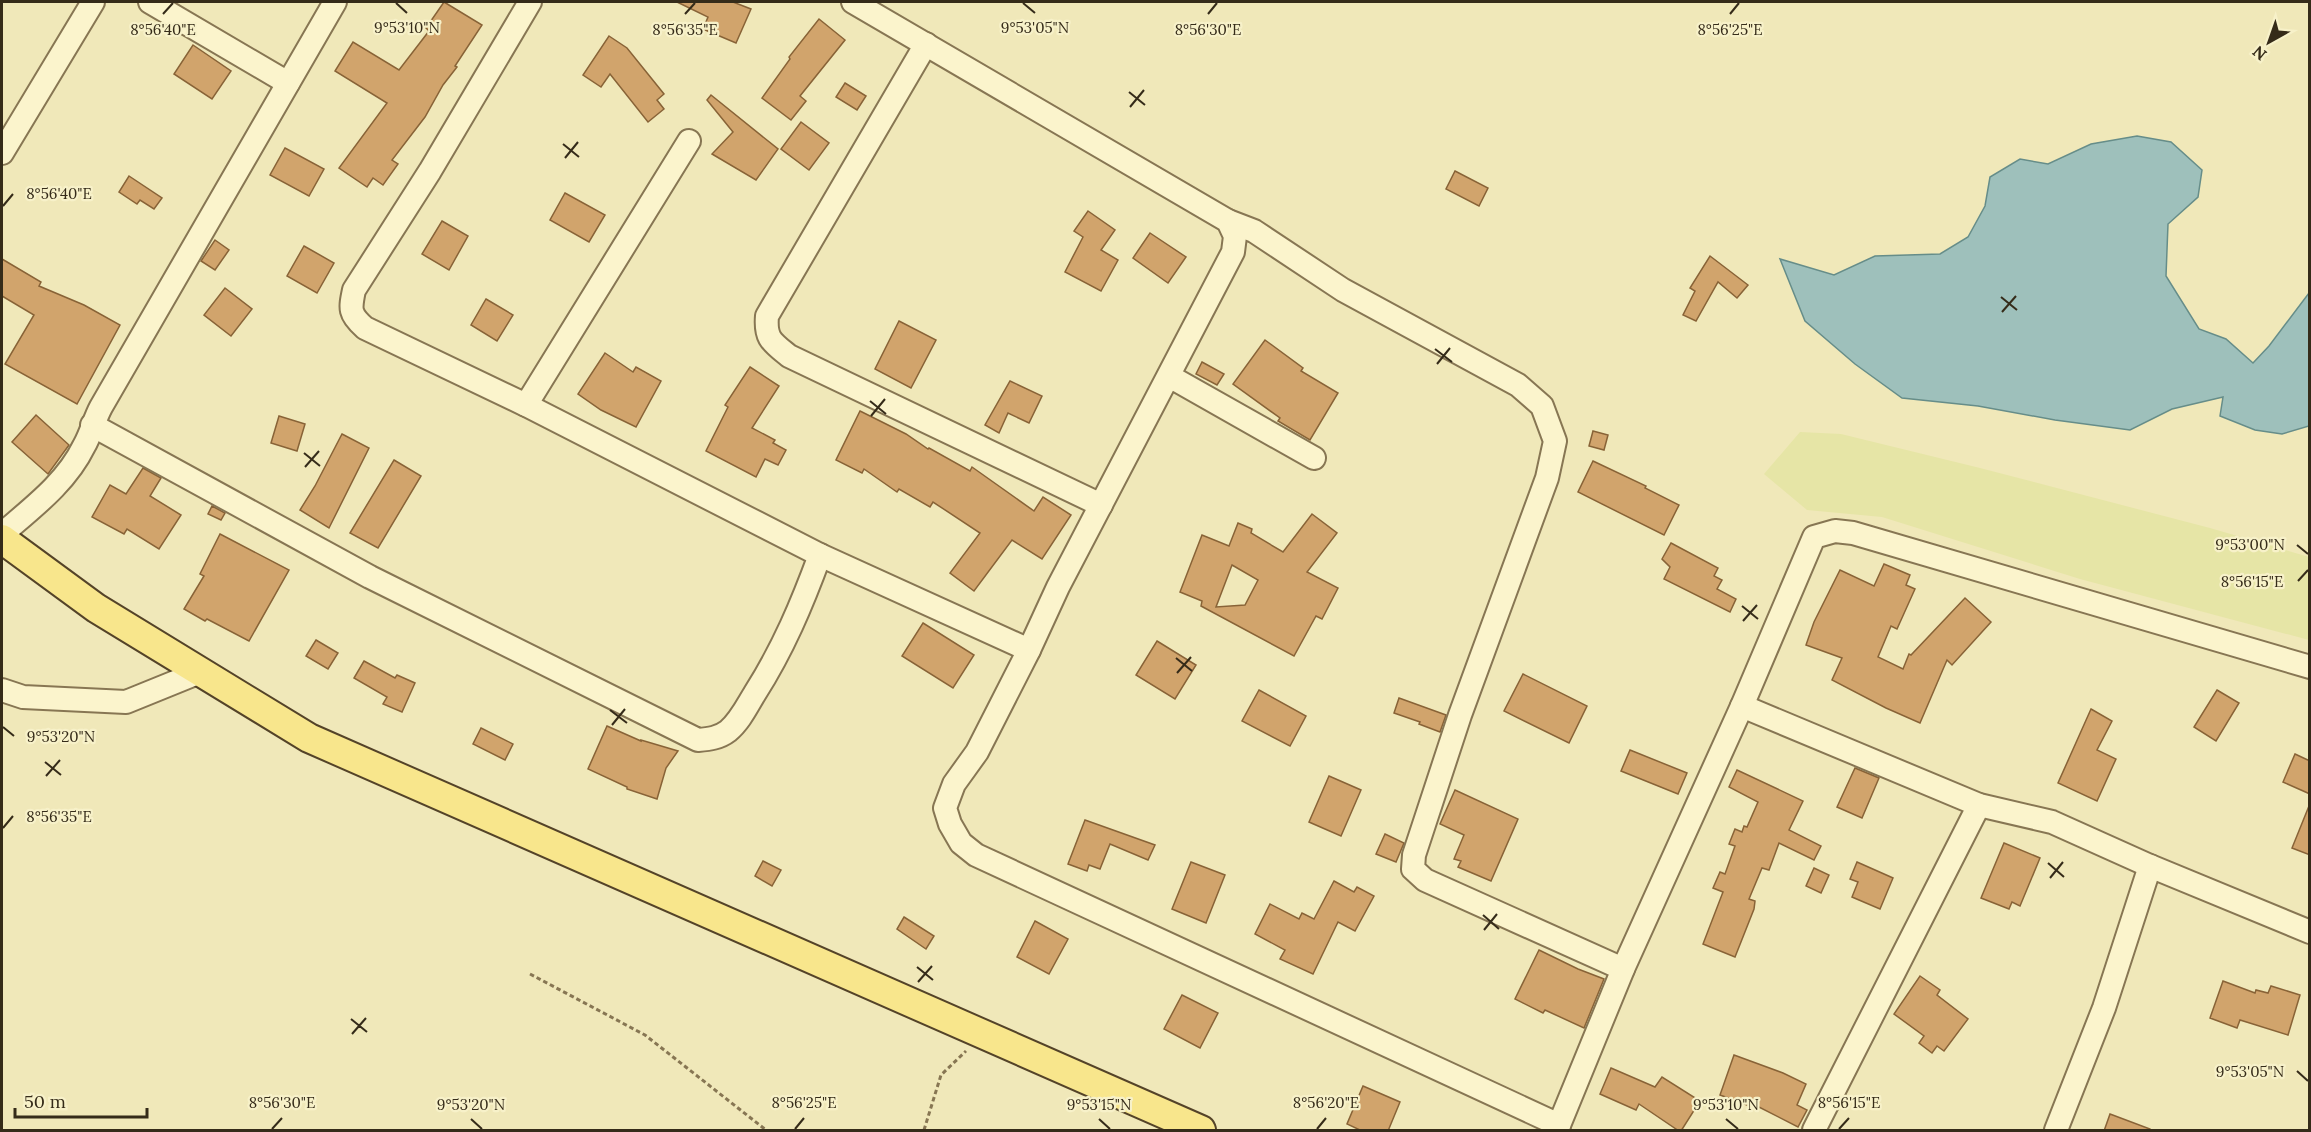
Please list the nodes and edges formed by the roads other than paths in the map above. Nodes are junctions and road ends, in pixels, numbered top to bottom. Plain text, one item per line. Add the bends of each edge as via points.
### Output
1 (93, 2) edge
2 (150, 2) edge
3 (335, 2) edge
4 (530, 2) edge
5 (853, 2) edge
6 (926, 44) junction
7 (288, 83) junction
8 (689, 141) dead end
9 (2, 153) edge
10 (1228, 221) junction
11 (1168, 376) junction
12 (526, 405) junction
13 (92, 425) junction
14 (1314, 458) dead end
15 (1101, 505) junction
16 (2, 537) edge
17 (820, 555) junction
18 (1029, 650) junction
19 (2310, 667) edge
20 (200, 672) junction
21 (2, 690) edge
22 (1742, 706) junction
23 (1979, 805) junction
24 (2150, 866) junction
25 (2310, 932) edge
26 (1623, 969) junction
27 (1558, 1128) edge
28 (1201, 1131) edge
29 (1814, 1131) edge
30 (2056, 1131) edge

1 - 9 street
2 - 7 street
3 - 7 street
4 - 12 street via 354,290 350,307 354,318 365,328
5 - 6 street
6 - 10 street
6 - 15 street via 767,316 766,331 789,356
7 - 13 street
8 - 12 street
10 - 11 street via 1235,236 1233,252
10 - 26 street via 1254,231 1343,290 1518,385 1542,406 1555,441 1547,478 1460,716 1414,855 1413,869 1425,880
11 - 14 street
11 - 15 street
12 - 17 street
13 - 16 street via 85,444 59,483
13 - 17 street via 370,577 698,740 727,732 739,719 799,613
15 - 18 street
16 - 20 main road via 96,608
17 - 18 street
18 - 27 street via 977,752 954,784 945,808 961,843 976,855
19 - 22 street via 1853,533 1835,531 1814,537
20 - 21 street via 126,702 23,697
20 - 28 main road via 309,738
22 - 23 street
22 - 26 street
23 - 24 street via 2052,822
23 - 29 street
24 - 25 street
24 - 30 street via 2104,1008
26 - 27 street

